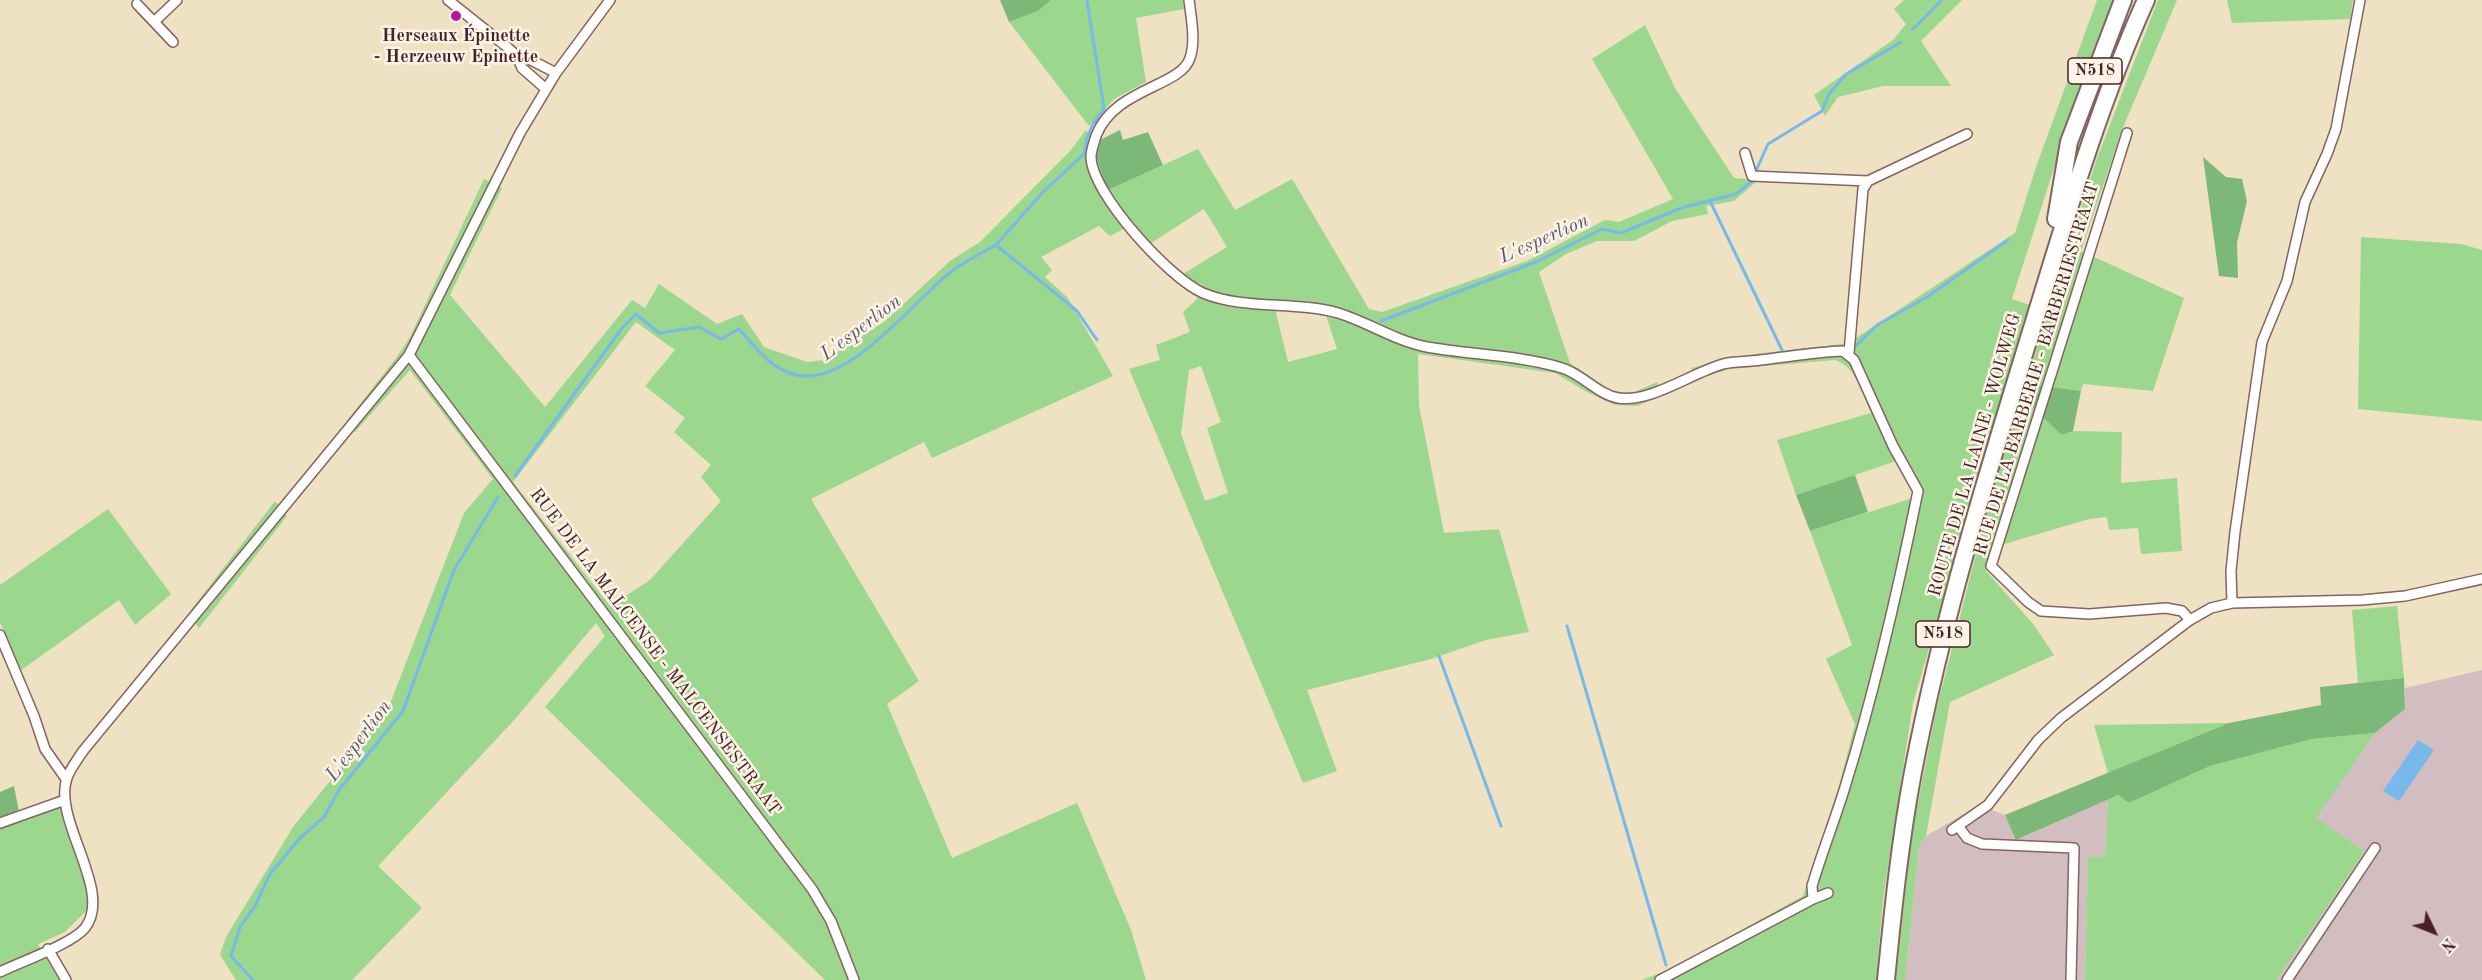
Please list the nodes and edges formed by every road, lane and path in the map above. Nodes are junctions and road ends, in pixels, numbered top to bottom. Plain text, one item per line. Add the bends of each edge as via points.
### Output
1 (177, 0) edge
2 (448, 0) edge
3 (609, 0) edge
4 (1189, 0) edge
5 (2123, 0) edge
6 (2146, 0) edge
7 (2360, 0) edge
8 (137, 4) dead end
9 (154, 22) junction
10 (173, 42) dead end
11 (517, 56) junction
12 (556, 73) junction
13 (546, 90) junction
14 (2127, 133) dead end
15 (1967, 134) dead end
16 (1745, 153) dead end
17 (1868, 181) junction
18 (2042, 297) junction
19 (1849, 353) junction
20 (409, 355) junction
21 (2482, 579) edge
22 (2232, 603) junction
23 (2190, 620) junction
24 (0, 635) edge
25 (66, 779) junction
26 (65, 800) junction
27 (0, 823) edge
28 (2375, 848) dead end
29 (1828, 893) dead end
30 (1813, 899) junction
31 (48, 950) junction
32 (0, 972) edge
33 (66, 980) edge
34 (854, 980) edge
35 (1660, 980) edge
36 (1886, 980) edge
37 (2072, 980) edge
38 (2287, 980) edge

1 - 9 street
2 - 11 street
3 - 12 street
4 - 19 street via 1190,60 1181,72 1122,102 1098,130 1091,157 1104,192 1125,221 1164,264 1201,292 1238,301 1327,311 1417,345 1566,369 1618,398 1653,393 1724,364 1832,351
5 - 18 highway, ROUTE DE LA LAINE - WOLWEG / N518 via 2069,142
6 - 18 highway, ROUTE DE LA LAINE - WOLWEG / N518 via 2091,142
7 - 22 street via 2336,129 2305,202 2287,281 2262,342 2235,532
8 - 9 street
9 - 10 street
11 - 12 street
11 - 13 street via 522,68
12 - 13 street
13 - 20 street via 493,184
14 - 23 street, RUE DE LA BARBERIE - BARBERIESTRAAT via 1991,566 2041,611 2089,614 2166,608 2181,611
15 - 17 street
16 - 17 street via 1752,176
17 - 19 street via 1863,189
18 - 36 highway, ROUTE DE LA LAINE - WOLWEG / N518 via 1944,630 1903,832
19 - 30 street via 1918,491 1845,787 1812,886
20 - 25 street via 83,751
20 - 34 street, RUE DE LA MALCENSE - MALCENSESTRAAT via 812,889 831,921
21 - 22 street via 2405,596
22 - 23 street via 2211,608
23 - 37 street via 2061,718 2024,757 1988,805 1955,828 1982,844 2074,848
24 - 25 street via 45,749
25 - 26 street
26 - 27 street
26 - 31 street via 94,904 85,928
28 - 38 street
29 - 30 street
30 - 35 street
31 - 32 street
31 - 33 street

